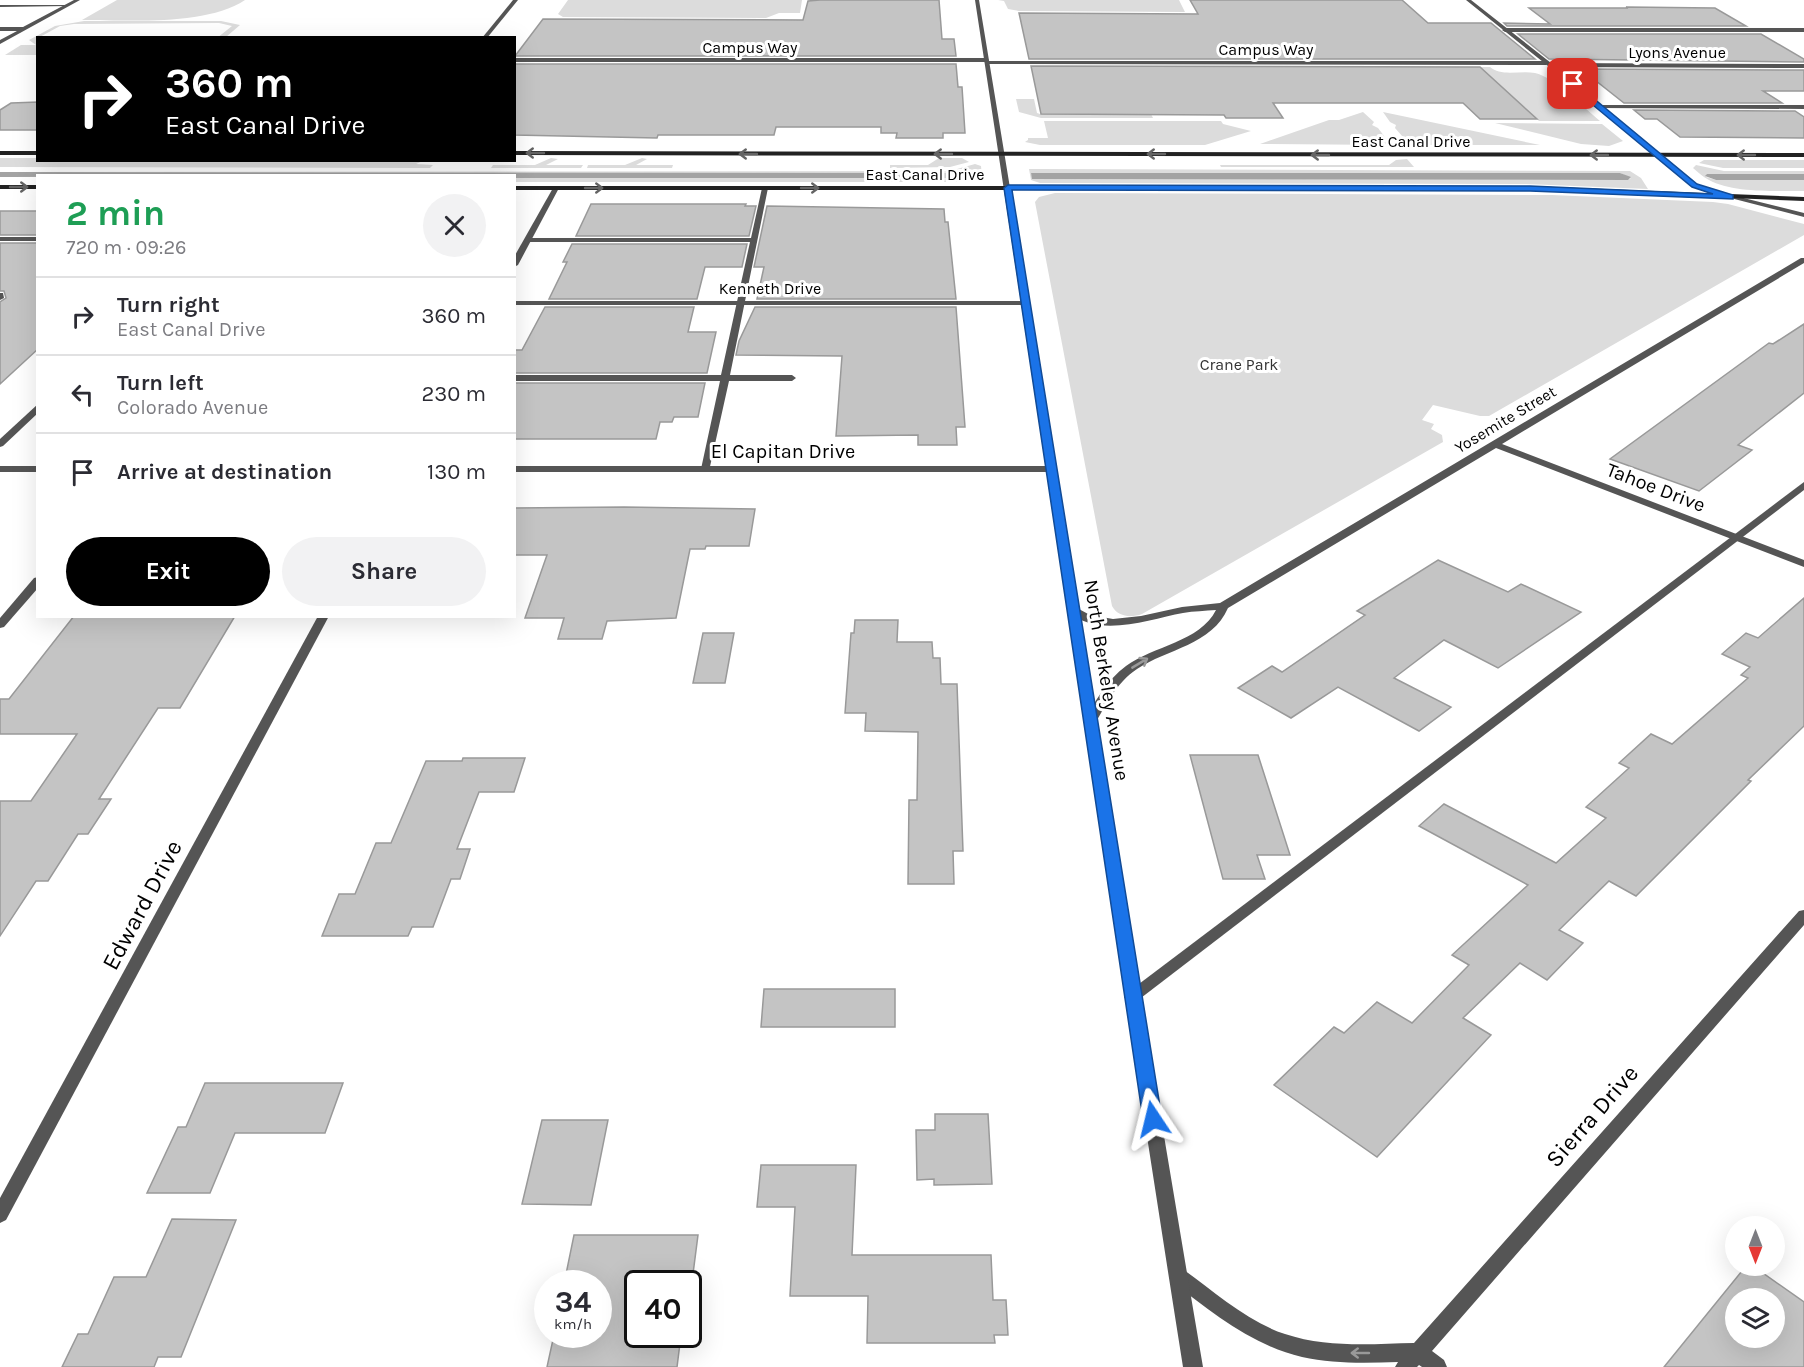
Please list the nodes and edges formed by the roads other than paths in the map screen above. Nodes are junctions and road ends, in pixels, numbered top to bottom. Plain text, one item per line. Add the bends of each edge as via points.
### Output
1 (78, 0) edge
2 (516, 0) edge
3 (977, 0) edge
4 (1468, 0) edge
5 (0, 6) edge
6 (67, 6) junction
7 (0, 29) edge
8 (25, 29) junction
9 (1505, 30) junction
10 (1804, 30) edge
11 (486, 36) edge
12 (0, 42) edge
13 (516, 60) edge
14 (986, 61) junction
15 (1548, 64) junction
16 (1804, 66) edge
17 (1599, 106) junction
18 (1804, 106) edge
19 (0, 153) edge
20 (36, 153) edge
21 (516, 153) edge
22 (1002, 154) junction
23 (1658, 155) junction
24 (1804, 155) edge
25 (0, 188) edge
26 (36, 188) edge
27 (516, 188) edge
28 (556, 188) junction
29 (765, 188) junction
30 (1008, 188) junction
31 (1730, 197) junction
32 (1804, 199) edge
33 (1804, 215) edge
34 (0, 238) edge
35 (36, 238) edge
36 (528, 240) junction
37 (754, 240) junction
38 (1804, 260) edge
39 (516, 261) edge
40 (516, 303) edge
41 (741, 303) junction
42 (1025, 303) junction
43 (516, 378) edge
44 (725, 378) junction
45 (792, 378) dead end
46 (36, 409) edge
47 (0, 444) edge
48 (1495, 444) junction
49 (0, 469) edge
50 (36, 469) edge
51 (516, 469) edge
52 (706, 469) junction
53 (1052, 469) junction
54 (1804, 485) edge
55 (1735, 538) junction
56 (1804, 564) edge
57 (36, 582) edge
58 (1223, 606) junction
59 (1073, 610) junction
60 (323, 618) edge
61 (0, 625) edge
62 (1090, 722) junction
63 (1804, 915) edge
64 (1132, 997) junction
65 (0, 1215) edge
66 (1178, 1276) junction
67 (1418, 1352) junction
68 (1193, 1367) edge
69 (1405, 1367) edge
70 (1437, 1367) edge

1 - 6 street
2 - 11 street
3 - 14 street, North Berkeley Avenue
4 - 9 street
5 - 6 street
6 - 8 street
7 - 8 street
8 - 12 street
9 - 10 street
9 - 15 street
13 - 14 street, Campus Way
14 - 15 street, Campus Way
14 - 22 street, North Berkeley Avenue
15 - 16 street, Lyons Avenue
15 - 17 street
17 - 18 street
17 - 23 street
19 - 20 main road
22 -> 21 main road, East Canal Drive
23 -> 22 main road, East Canal Drive
22 - 30 street, North Berkeley Avenue
24 -> 23 main road, East Canal Drive
23 - 31 street via 1694,185
25 -> 26 main road
27 - 28 main road, East Canal Drive
28 -> 29 main road, East Canal Drive
28 - 36 street
29 -> 30 main road, East Canal Drive
29 - 37 street
30 - 31 main road, East Canal Drive via 1530,188
30 - 42 street, North Berkeley Avenue
31 - 32 main road, East Canal Drive
31 - 33 street
34 - 35 street
36 - 37 street
36 - 39 street
37 - 41 street
38 - 48 street, Yosemite Street
40 - 41 street, Kenneth Drive
41 - 42 street, Kenneth Drive
41 - 44 street
42 - 53 street, North Berkeley Avenue
43 - 44 street
44 - 45 street
44 - 52 street
46 - 47 street
48 - 55 street, Tahoe Drive
48 - 58 street, Yosemite Street
49 - 50 street
51 - 52 street, El Capitan Drive
52 - 53 street, El Capitan Drive
53 - 59 street, North Berkeley Avenue
54 - 55 street
55 - 56 street, Tahoe Drive
55 - 64 street
57 - 61 street
58 - 59 street, Yosemite Street via 1127,622 1095,620
62 -> 58 street, Yosemite Street via 1106,691 1130,669 1214,622
59 - 62 street, North Berkeley Avenue
60 - 65 street, Edward Drive
62 - 64 street, North Berkeley Avenue
63 - 67 street, Sierra Drive
64 - 66 street, North Berkeley Avenue
67 -> 66 street via 1350,1353 1292,1345 1260,1333
66 - 68 street, North Berkeley Avenue
67 - 69 street, Sierra Drive
67 - 70 street

